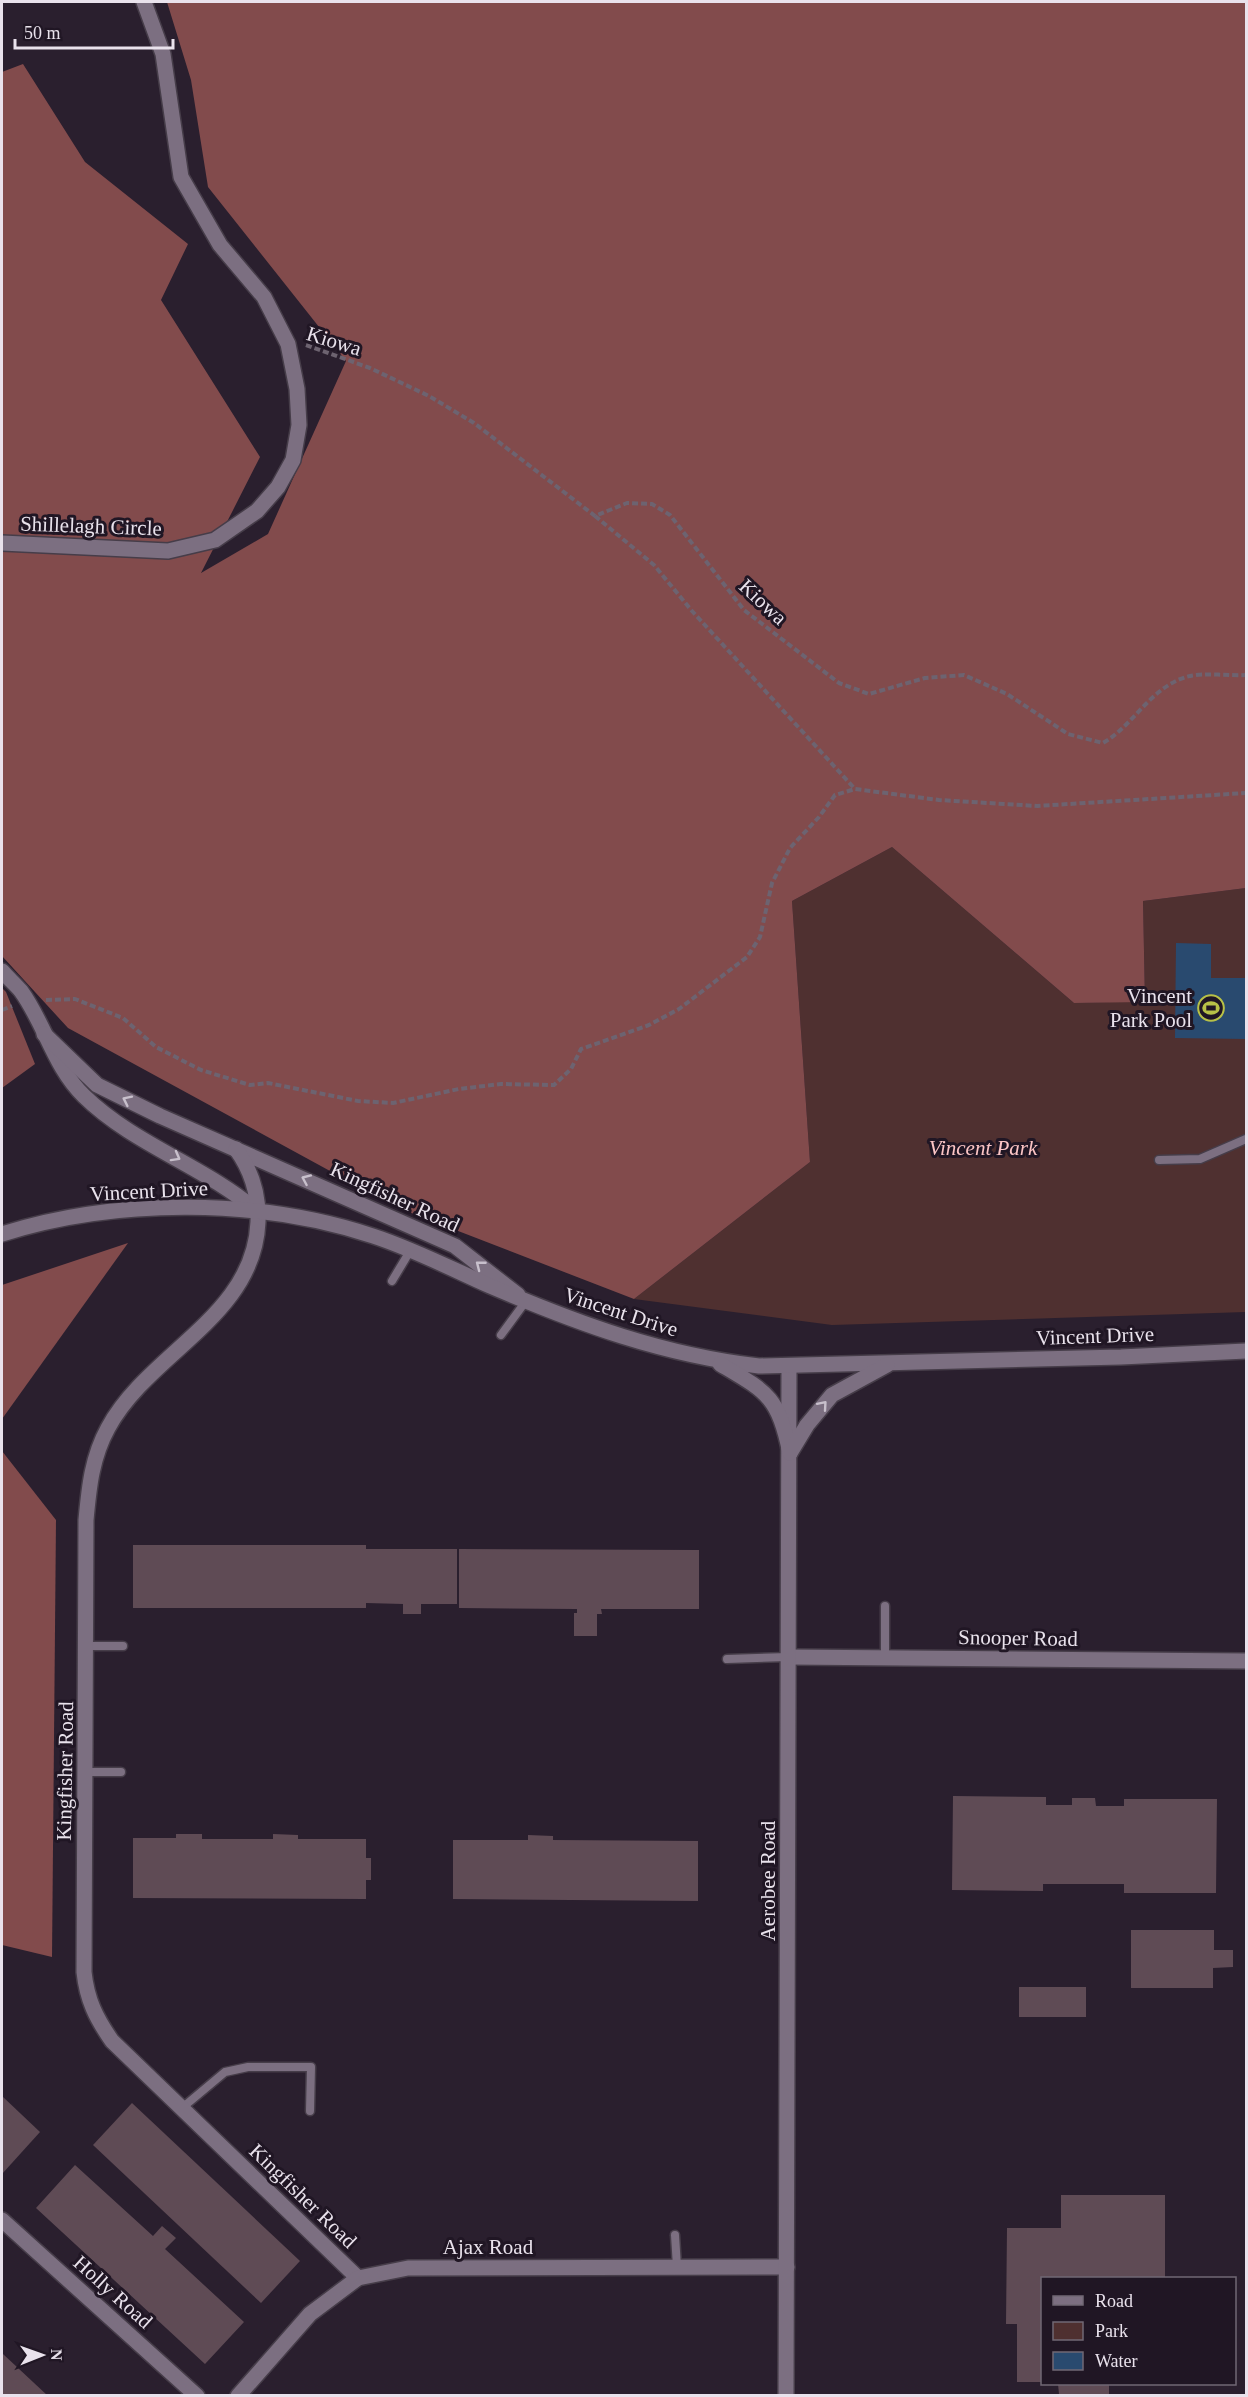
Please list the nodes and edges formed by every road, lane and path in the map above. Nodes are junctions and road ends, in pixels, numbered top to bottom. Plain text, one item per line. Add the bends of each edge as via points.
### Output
1 (144, 2) edge
2 (288, 344) junction
3 (595, 516) junction
4 (2, 543) edge
5 (1246, 675) edge
6 (855, 789) junction
7 (1246, 793) edge
8 (2, 971) edge
9 (27, 1001) junction
10 (2, 1010) edge
11 (44, 1034) junction
12 (1246, 1139) edge
13 (236, 1149) junction
14 (1159, 1160) dead end
15 (258, 1212) junction
16 (2, 1234) edge
17 (410, 1251) junction
18 (392, 1281) dead end
19 (526, 1301) junction
20 (501, 1335) dead end
21 (1246, 1350) edge
22 (715, 1361) junction
23 (890, 1364) junction
24 (789, 1366) junction
25 (790, 1453) junction
26 (885, 1606) dead end
27 (87, 1646) junction
28 (123, 1646) dead end
29 (789, 1657) junction
30 (885, 1658) junction
31 (727, 1659) dead end
32 (1246, 1661) edge
33 (85, 1772) junction
34 (121, 1772) dead end
35 (182, 2108) junction
36 (310, 2111) dead end
37 (2, 2220) edge
38 (675, 2235) dead end
39 (677, 2267) junction
40 (787, 2267) junction
41 (358, 2278) junction
42 (197, 2396) edge
43 (238, 2396) edge
44 (786, 2396) edge

1 - 2 street, Shillelagh Circle via 163,54 181,177 220,245 264,297
2 - 3 path, Kiowa via 310,345 429,396 474,423
2 - 4 street, Shillelagh Circle via 299,425 293,460 278,487 257,511 215,540 168,551
3 - 5 path, Kiowa via 627,503 652,504 670,515 744,610 838,683 869,694 925,678 964,675 1008,694 1068,734 1103,743 1116,736 1159,692 1186,677
3 - 6 path via 654,565
6 - 7 path via 939,800 1037,806
6 - 9 path via 835,795 790,848 772,883 760,937 747,957 679,1009 649,1025 581,1049 571,1069 554,1085 501,1084 393,1103 358,1101 268,1083 250,1085 201,1070 156,1047 123,1018 75,999
8 - 9 street, Kingfisher Road
9 - 10 path
9 - 11 street, Kingfisher Road
13 -> 11 street, Kingfisher Road via 98,1085
11 -> 15 street, Kingfisher Road via 63,1070 105,1116 233,1190
12 - 14 lane via 1200,1160
13 - 15 street, Kingfisher Road via 254,1184
19 -> 13 street, Kingfisher Road via 455,1246
15 - 16 street, Vincent Drive via 158,1209 47,1220
15 - 17 street, Vincent Drive via 331,1224
15 - 27 street, Kingfisher Road via 257,1244 232,1296 131,1397 108,1427 92,1467 86,1520
17 - 18 lane
17 - 19 street, Vincent Drive
19 - 20 lane
19 - 22 street, Vincent Drive via 655,1348
21 - 23 street, Vincent Drive
22 - 24 street, Vincent Drive
22 - 25 street via 763,1390 783,1425
23 - 24 street, Vincent Drive
25 -> 23 street via 832,1395
24 - 25 street, Aerobee Road
25 - 29 street, Aerobee Road
26 - 30 lane
27 - 28 lane
27 - 33 street, Kingfisher Road
29 - 30 street, Snooper Road
29 - 31 lane
29 - 40 street, Aerobee Road
30 - 32 street, Snooper Road
33 - 34 lane
33 - 35 street, Kingfisher Road via 87,1994 94,2016 112,2041
35 - 36 lane via 225,2072 248,2067 311,2067
35 - 41 street, Kingfisher Road
37 - 42 street, Holly Road
38 - 39 lane
39 - 40 street, Ajax Road
39 - 41 street, Ajax Road via 408,2268
40 - 44 street, Aerobee Road
41 - 43 street, Ajax Road via 310,2314

